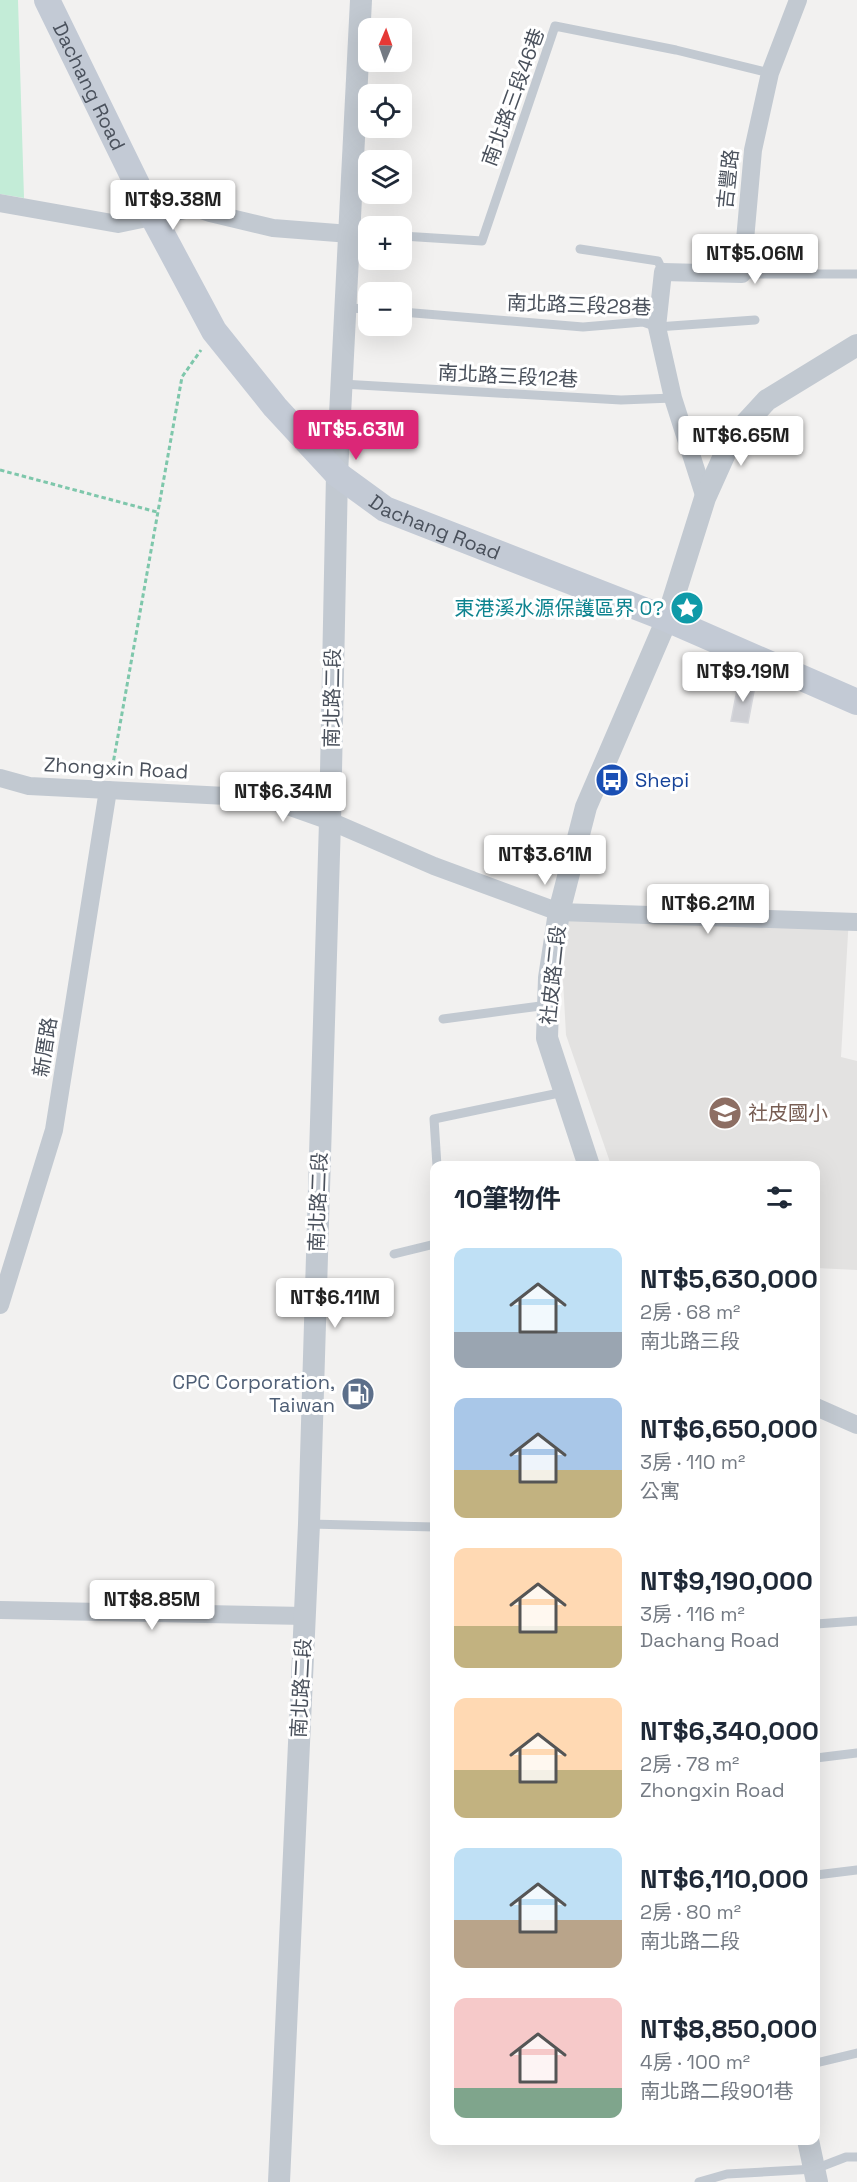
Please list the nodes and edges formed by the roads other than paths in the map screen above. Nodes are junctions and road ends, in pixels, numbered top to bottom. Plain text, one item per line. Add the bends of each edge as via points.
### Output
1 (47, 0) edge
2 (361, 0) edge
3 (798, 0) edge
4 (770, 73) junction
5 (0, 204) edge
6 (359, 216) edge
7 (153, 217) junction
8 (358, 234) edge
9 (412, 237) edge
10 (358, 239) edge
11 (580, 249) dead end
12 (663, 272) junction
13 (742, 274) junction
14 (857, 274) edge
15 (345, 308) junction
16 (358, 309) edge
17 (412, 313) edge
18 (755, 320) dead end
19 (657, 327) junction
20 (857, 345) edge
21 (342, 384) junction
22 (673, 398) junction
23 (337, 474) junction
24 (705, 498) junction
25 (667, 619) junction
26 (857, 702) edge
27 (0, 778) edge
28 (108, 790) junction
29 (330, 821) junction
30 (559, 912) junction
31 (857, 922) edge
32 (548, 1005) junction
33 (443, 1019) dead end
34 (564, 1092) junction
35 (437, 1161) edge
36 (587, 1161) edge
37 (430, 1245) edge
38 (394, 1254) dead end
39 (0, 1305) edge
40 (820, 1409) edge
41 (857, 1425) edge
42 (309, 1524) junction
43 (430, 1527) edge
44 (0, 1610) edge
45 (305, 1616) junction
46 (857, 1621) edge
47 (820, 1624) edge
48 (857, 1753) edge
49 (820, 1758) edge
50 (857, 1870) edge
51 (820, 1875) edge
52 (857, 2053) edge
53 (820, 2062) edge
54 (809, 2145) edge
55 (857, 2157) edge
56 (816, 2175) edge
57 (279, 2182) edge
58 (699, 2182) edge

1 - 7 main road, Dachang Road
2 - 6 street, 南北路二段
3 - 4 street, 吉豐路
4 - 9 lane, 南北路三段46巷 via 555,26 482,241
4 - 13 street, 吉豐路 via 753,150
5 - 7 street via 118,224
7 - 8 street via 195,208 273,228
7 - 23 main road, Dachang Road via 214,331 275,407
10 - 15 street, 南北路二段
11 - 12 lane via 658,261
12 - 13 street
12 - 19 street
13 - 14 lane
15 - 16 lane
15 - 21 street, 南北路二段
17 - 19 lane, 南北路三段28巷 via 583,327 643,322
18 - 19 lane, 南北路三段28巷
19 - 22 street
20 - 24 street, 社皮路二段 via 767,400 732,438
21 - 22 lane, 南北路三段12巷 via 621,400
21 - 23 street, 南北路二段
22 - 24 street
23 - 25 main road, Dachang Road via 385,509
23 - 29 street, 南北路二段
24 - 25 street, 社皮路二段
25 - 26 main road, Dachang Road
25 - 30 street, 社皮路二段 via 586,807
27 - 28 street, Zhongxin Road via 29,786
28 - 29 street, Zhongxin Road via 265,798
28 - 39 street, 新厝路 via 54,1130
29 - 30 street, Zhongxin Road via 434,866
29 - 42 street, 南北路二段
30 - 31 street, Zhongxin Road
30 - 32 street, 社皮路二段
32 - 33 lane
32 - 34 street, 社皮路二段 via 547,1038
34 - 35 lane via 434,1119
34 - 36 street, 社皮路二段
37 - 38 lane
40 - 41 street
42 - 43 lane
42 - 45 street, 南北路二段
44 - 45 street
45 - 57 street, 南北路二段
46 - 47 lane
48 - 49 lane
50 - 51 lane
52 - 53 lane
54 - 56 street
55 - 56 lane via 846,2157
56 - 58 lane via 727,2174

